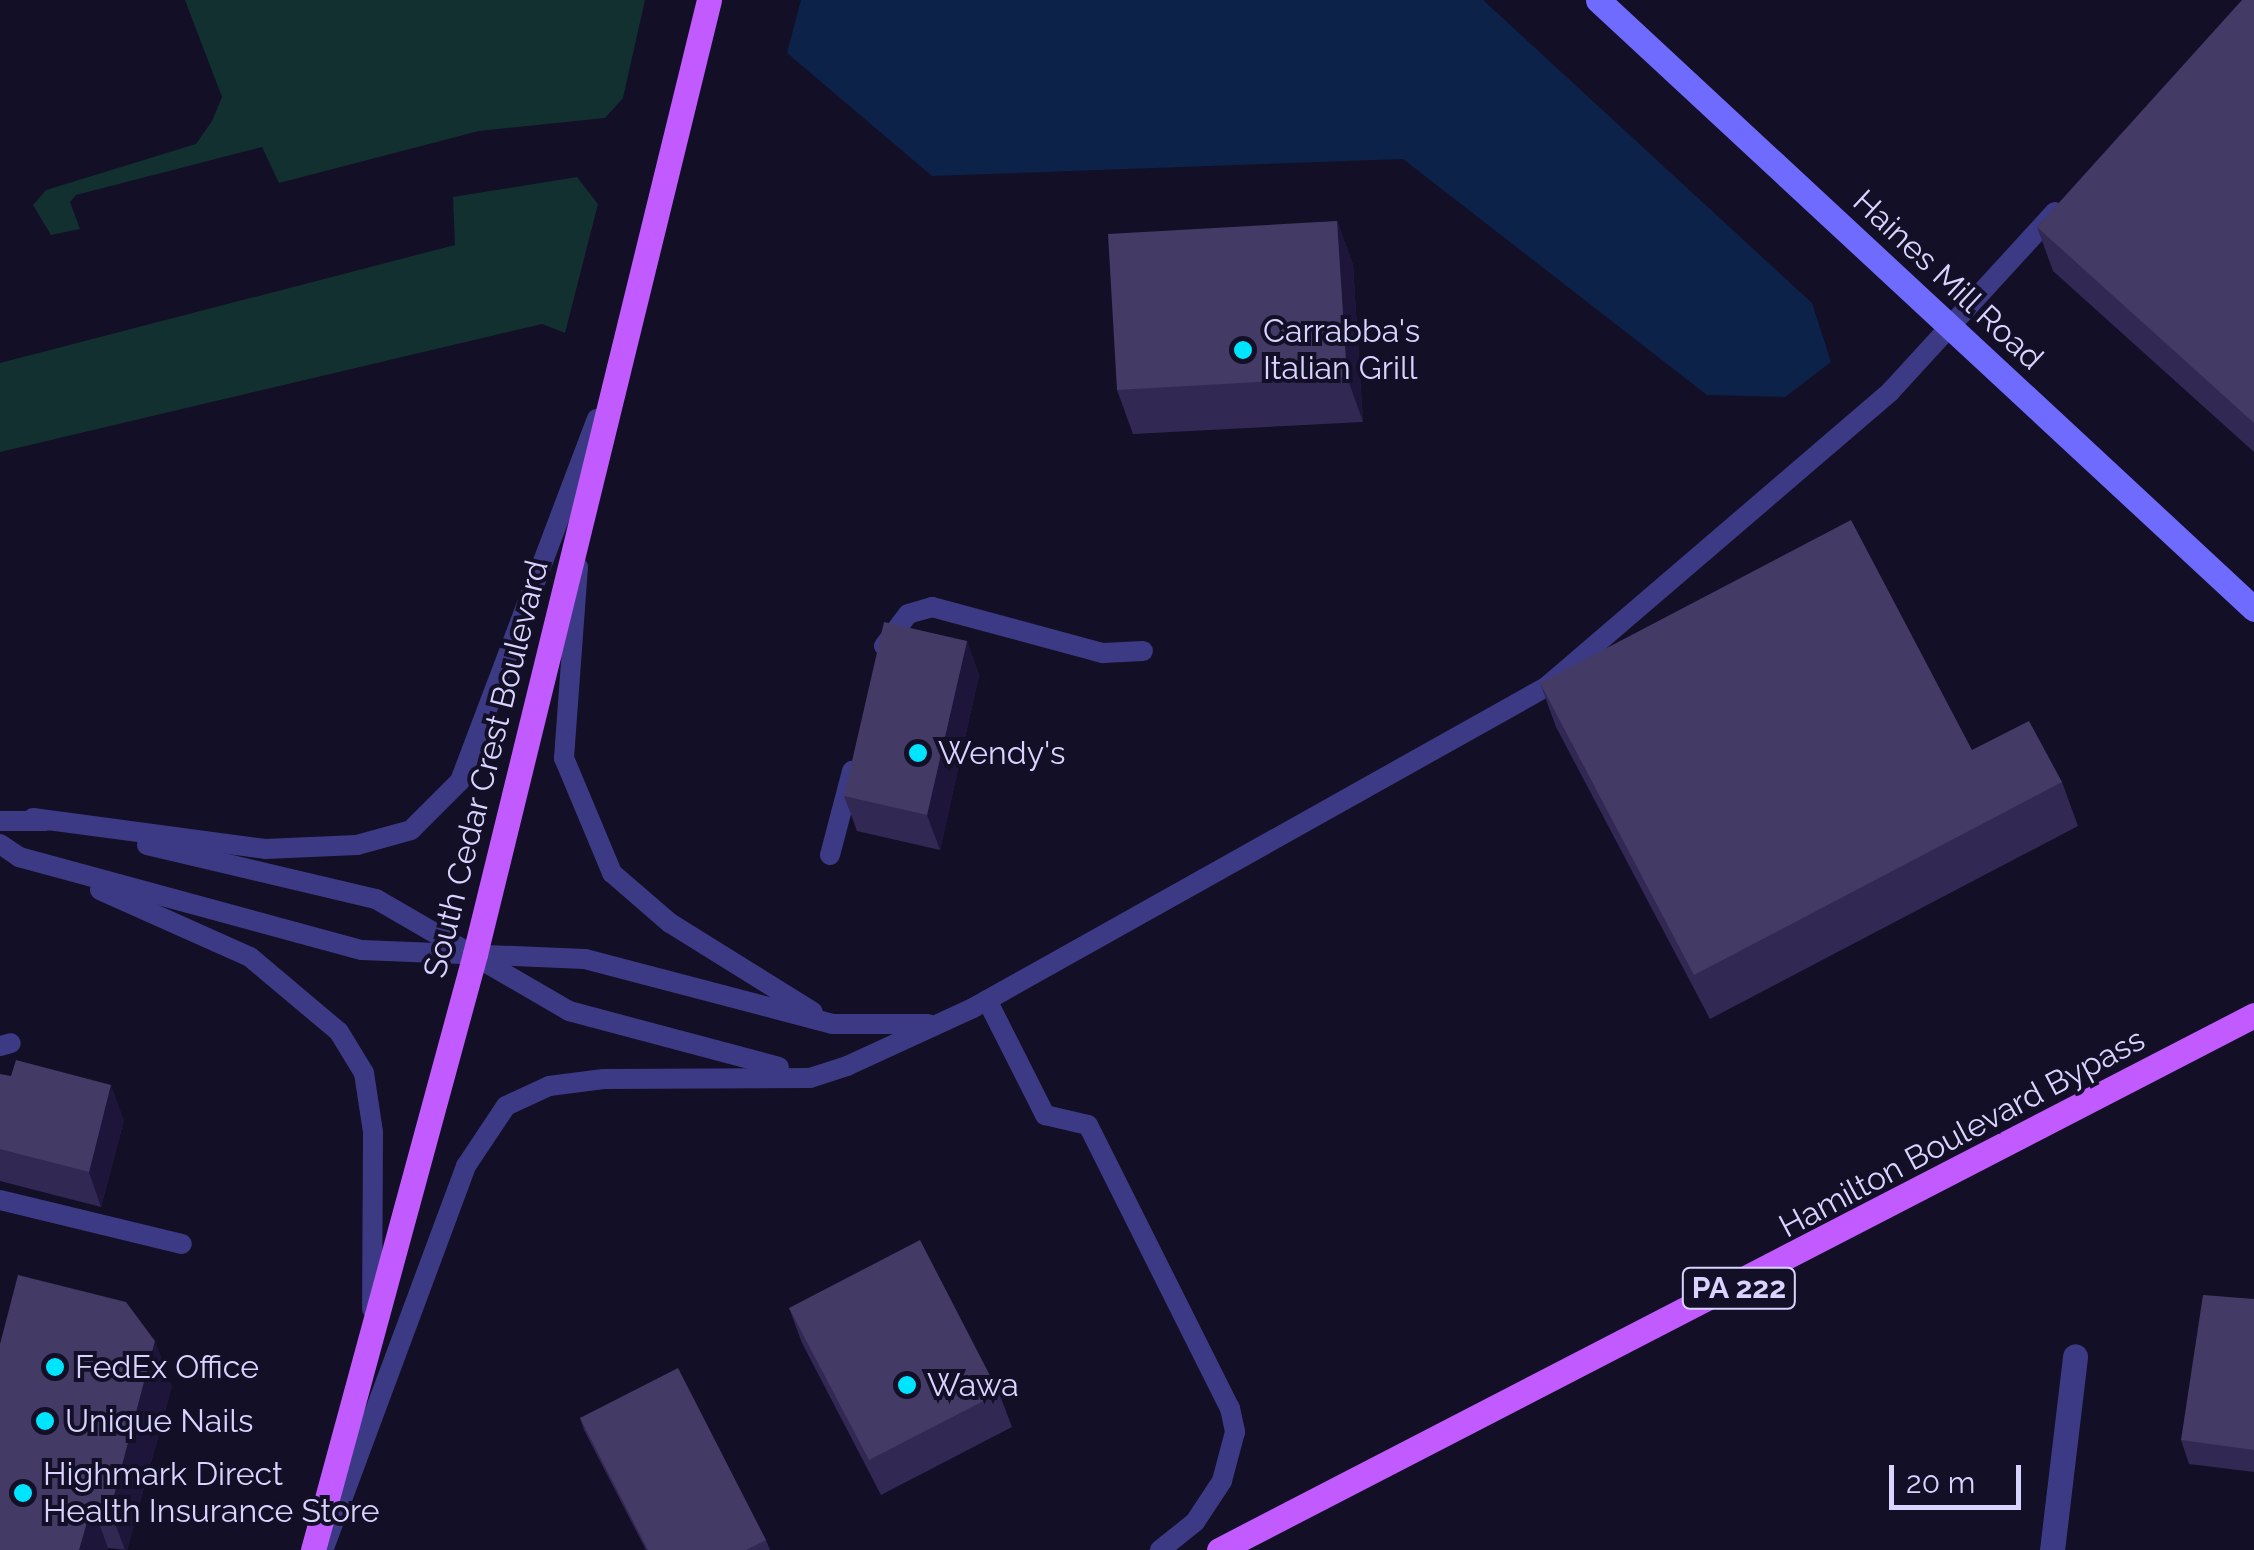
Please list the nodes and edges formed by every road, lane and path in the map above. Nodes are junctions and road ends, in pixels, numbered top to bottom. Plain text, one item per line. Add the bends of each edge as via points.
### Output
1 (709, 0) edge
2 (1598, 0) edge
3 (2076, 188) edge
4 (1950, 327) junction
5 (624, 347) junction
6 (581, 524) junction
7 (2254, 608) edge
8 (1143, 651) dead end
9 (878, 670) edge
10 (859, 744) edge
11 (33, 818) junction
12 (0, 821) edge
13 (0, 844) edge
14 (830, 855) dead end
15 (20, 857) junction
16 (475, 954) junction
17 (987, 1000) junction
18 (2254, 1015) edge
19 (832, 1024) junction
20 (935, 1024) junction
21 (810, 1078) junction
22 (0, 1200) edge
23 (182, 1244) dead end
24 (372, 1334) junction
25 (2075, 1356) dead end
26 (313, 1550) edge
27 (324, 1550) edge
28 (1160, 1550) edge
29 (1219, 1550) edge
30 (2052, 1550) edge

1 - 5 main road, South Cedar Crest Boulevard
2 - 4 street, Haines Mill Road
3 - 4 lane
4 - 7 street, Haines Mill Road
4 - 17 lane via 1774,497 1546,687
5 - 6 main road, South Cedar Crest Boulevard
5 - 11 lane via 460,781 410,830 357,845 265,849
6 - 16 main road, South Cedar Crest Boulevard
6 - 19 lane via 564,758 612,873 670,923
8 - 9 lane via 1103,653 932,608 888,633
10 - 14 lane
11 - 12 lane
11 - 16 lane via 376,899
13 - 15 lane
15 - 16 lane via 362,950
15 - 24 lane via 250,957 339,1032 364,1073 374,1132
16 - 19 lane via 585,959
16 - 21 lane via 569,1010
16 - 24 main road, South Cedar Crest Boulevard
17 - 20 lane
17 - 28 lane via 1046,1115 1088,1126 1230,1408 1235,1432 1222,1481 1195,1522
18 - 29 main road, Hamilton Boulevard Bypass / PA 222
19 - 20 lane
20 - 21 lane
21 - 27 lane via 604,1079 549,1086 506,1106 466,1166
22 - 23 lane
24 - 26 main road, South Cedar Crest Boulevard
25 - 30 street

